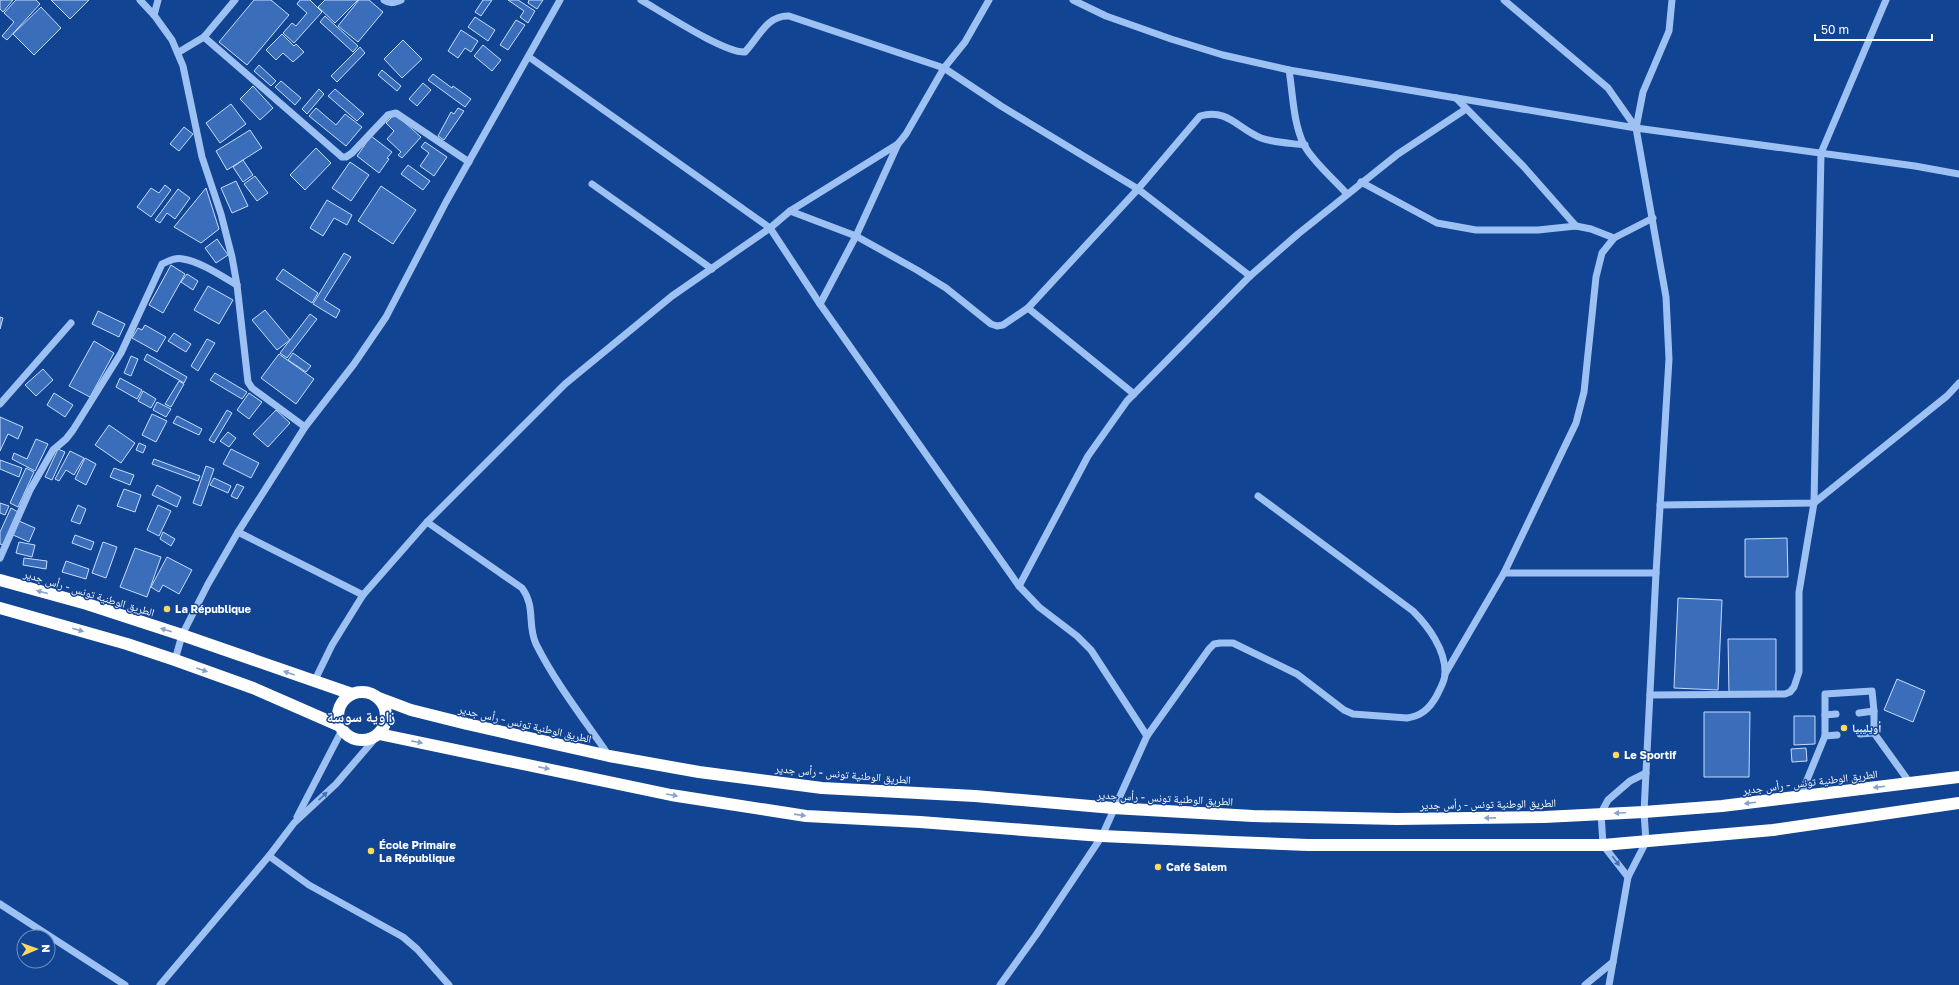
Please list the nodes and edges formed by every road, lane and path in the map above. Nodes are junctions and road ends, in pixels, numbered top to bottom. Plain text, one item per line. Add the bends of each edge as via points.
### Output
1 (140, 0) edge
2 (158, 0) edge
3 (235, 0) edge
4 (384, 0) edge
5 (401, 0) edge
6 (560, 0) edge
7 (641, 0) edge
8 (990, 0) edge
9 (1073, 0) edge
10 (1504, 0) edge
11 (1672, 0) edge
12 (1886, 0) edge
13 (154, 15) junction
14 (204, 37) junction
15 (179, 52) junction
16 (529, 57) junction
17 (944, 68) junction
18 (1290, 70) junction
19 (1456, 98) junction
20 (1466, 109) junction
21 (1636, 128) junction
22 (898, 144) junction
23 (1304, 145) junction
24 (1821, 153) junction
25 (469, 162) junction
26 (1959, 174) edge
27 (1361, 182) junction
28 (592, 184) dead end
29 (1138, 189) junction
30 (1347, 194) junction
31 (790, 211) junction
32 (1653, 218) junction
33 (1576, 226) junction
34 (770, 228) junction
35 (856, 236) junction
36 (1614, 238) junction
37 (712, 269) junction
38 (1250, 276) junction
39 (237, 285) junction
40 (820, 304) junction
41 (1028, 308) junction
42 (71, 323) dead end
43 (1959, 383) edge
44 (1134, 394) junction
45 (0, 404) edge
46 (305, 427) junction
47 (1258, 496) dead end
48 (1814, 503) junction
49 (1660, 506) junction
50 (427, 522) junction
51 (238, 532) junction
52 (0, 558) edge
53 (1504, 573) junction
54 (1656, 573) junction
55 (0, 580) edge
56 (1019, 586) junction
57 (363, 595) junction
58 (0, 608) edge
59 (182, 635) junction
60 (175, 660) junction
61 (1445, 674) junction
62 (314, 682) junction
63 (352, 694) junction
64 (1650, 695) junction
65 (379, 698) junction
66 (1874, 712) junction
67 (1859, 713) dead end
68 (1836, 714) dead end
69 (1825, 715) junction
70 (341, 728) junction
71 (1874, 733) junction
72 (378, 734) junction
73 (1860, 734) dead end
74 (1838, 735) dead end
75 (1147, 736) junction
76 (1825, 736) junction
77 (609, 756) junction
78 (1646, 773) junction
79 (1959, 777) edge
80 (1910, 783) junction
81 (1800, 797) junction
82 (1959, 803) edge
83 (1113, 808) junction
84 (1644, 812) junction
85 (1601, 813) junction
86 (294, 822) junction
87 (1102, 836) junction
88 (1646, 842) junction
89 (1603, 845) junction
90 (269, 856) junction
91 (1628, 877) junction
92 (0, 904) edge
93 (1614, 962) junction
94 (125, 985) edge
95 (160, 985) edge
96 (449, 985) edge
97 (1000, 985) edge
98 (1585, 985) edge
99 (1610, 985) edge

1 - 13 street
2 - 13 street
3 - 14 street
4 - 5 street via 394,3
6 - 16 street
7 - 17 street via 738,52 745,52 772,19 789,16
8 - 17 street via 965,42
9 - 18 street via 1106,16 1171,39 1223,55
10 - 21 street via 1608,88
11 - 21 street via 1669,31 1643,92
12 - 24 street
13 - 15 street
14 - 15 street
14 - 25 street via 342,157 352,152 388,115 396,113
15 - 39 street via 202,157 221,214
16 - 25 street
16 - 34 street
17 - 22 street
17 - 29 street via 1001,106
18 - 19 street
18 - 23 street via 1296,116
19 - 20 street
19 - 21 street
20 - 27 street
20 - 33 street
21 - 24 street
21 - 32 street
22 - 31 street
22 - 35 street
23 - 29 street via 1259,138 1221,115 1200,116
23 - 30 street
24 - 26 street
24 - 48 street
25 - 46 street via 386,317 354,364
27 - 30 street
27 - 33 street via 1437,223 1476,230 1538,230
28 - 37 street
29 - 38 street
29 - 41 street
30 - 38 street
31 - 34 street
31 - 35 street
32 - 36 street
32 - 49 street via 1666,297 1669,359
33 - 36 street
34 - 37 street
34 - 40 street
35 - 40 street
35 - 41 street via 946,288 997,326 1003,325
36 - 53 street via 1602,253 1596,277 1584,392 1576,423
37 - 50 street via 672,296 566,384
38 - 44 street
39 - 46 street via 248,382 252,388
39 - 52 street via 182,258 162,264 121,352 73,430 53,450 30,490
40 - 56 street
41 - 44 street
42 - 45 street
43 - 48 street via 1947,396
44 - 56 street via 1088,456
46 - 51 street
47 - 61 street via 1413,611 1431,632
48 - 49 street
48 - 64 street via 1799,592 1799,672 1790,692
49 - 54 street
50 - 57 street
50 - 77 street via 522,588 528,596 535,642 553,674
51 - 57 street
51 - 59 street
53 - 54 street
53 - 61 street
54 - 64 street
59 -> 55 highway, الطريق الوطنية تونس - رأس جدير via 88,604
56 - 75 street via 1039,607 1091,650
57 - 62 street via 332,645
58 -> 60 highway
59 - 60 street
62 -> 59 highway, الطريق الوطنية تونس - رأس جدير
60 -> 70 highway via 253,688
61 - 75 street via 1431,706 1415,717 1353,714 1285,667 1233,643 1220,642 1209,649
62 - 63 highway, الطريق الوطنية تونس - رأس جدير
63 - 65 highway via 366,692
63 - 70 highway via 341,704 338,719
64 - 78 street
65 - 72 highway via 386,712 386,720
65 - 77 highway, الطريق الوطنية تونس - رأس جدير via 425,714
66 - 67 street
66 - 69 street via 1872,692 1825,694
66 - 71 street
68 - 69 street
69 - 76 street
70 - 72 highway via 347,735 359,740 372,738
70 - 86 street
71 - 73 street
71 - 80 street
86 -> 72 street via 336,784
72 -> 87 highway via 671,795 806,816
74 - 76 street
75 - 83 street
76 - 81 street
77 - 83 highway, الطريق الوطنية تونس - رأس جدير via 699,772 822,788 975,796
78 - 84 street
78 - 85 street via 1630,781 1608,800
79 - 80 highway, الطريق الوطنية تونس - رأس جدير
80 -> 81 highway, الطريق الوطنية تونس - رأس جدير
81 -> 84 highway, الطريق الوطنية تونس - رأس جدير
82 - 88 highway via 1774,830
85 -> 83 highway, الطريق الوطنية تونس - رأس جدير via 1544,817 1397,819 1253,816
83 - 87 street
84 -> 85 highway, الطريق الوطنية تونس - رأس جدير
84 - 88 street
85 - 89 street
86 - 90 street
87 - 89 highway via 1308,845
87 - 97 street
88 - 89 highway
88 - 91 street
89 -> 91 street
90 - 95 street
90 - 96 street via 309,885 402,937 417,949
91 - 93 street
92 - 94 street
93 - 98 street
93 - 99 street

